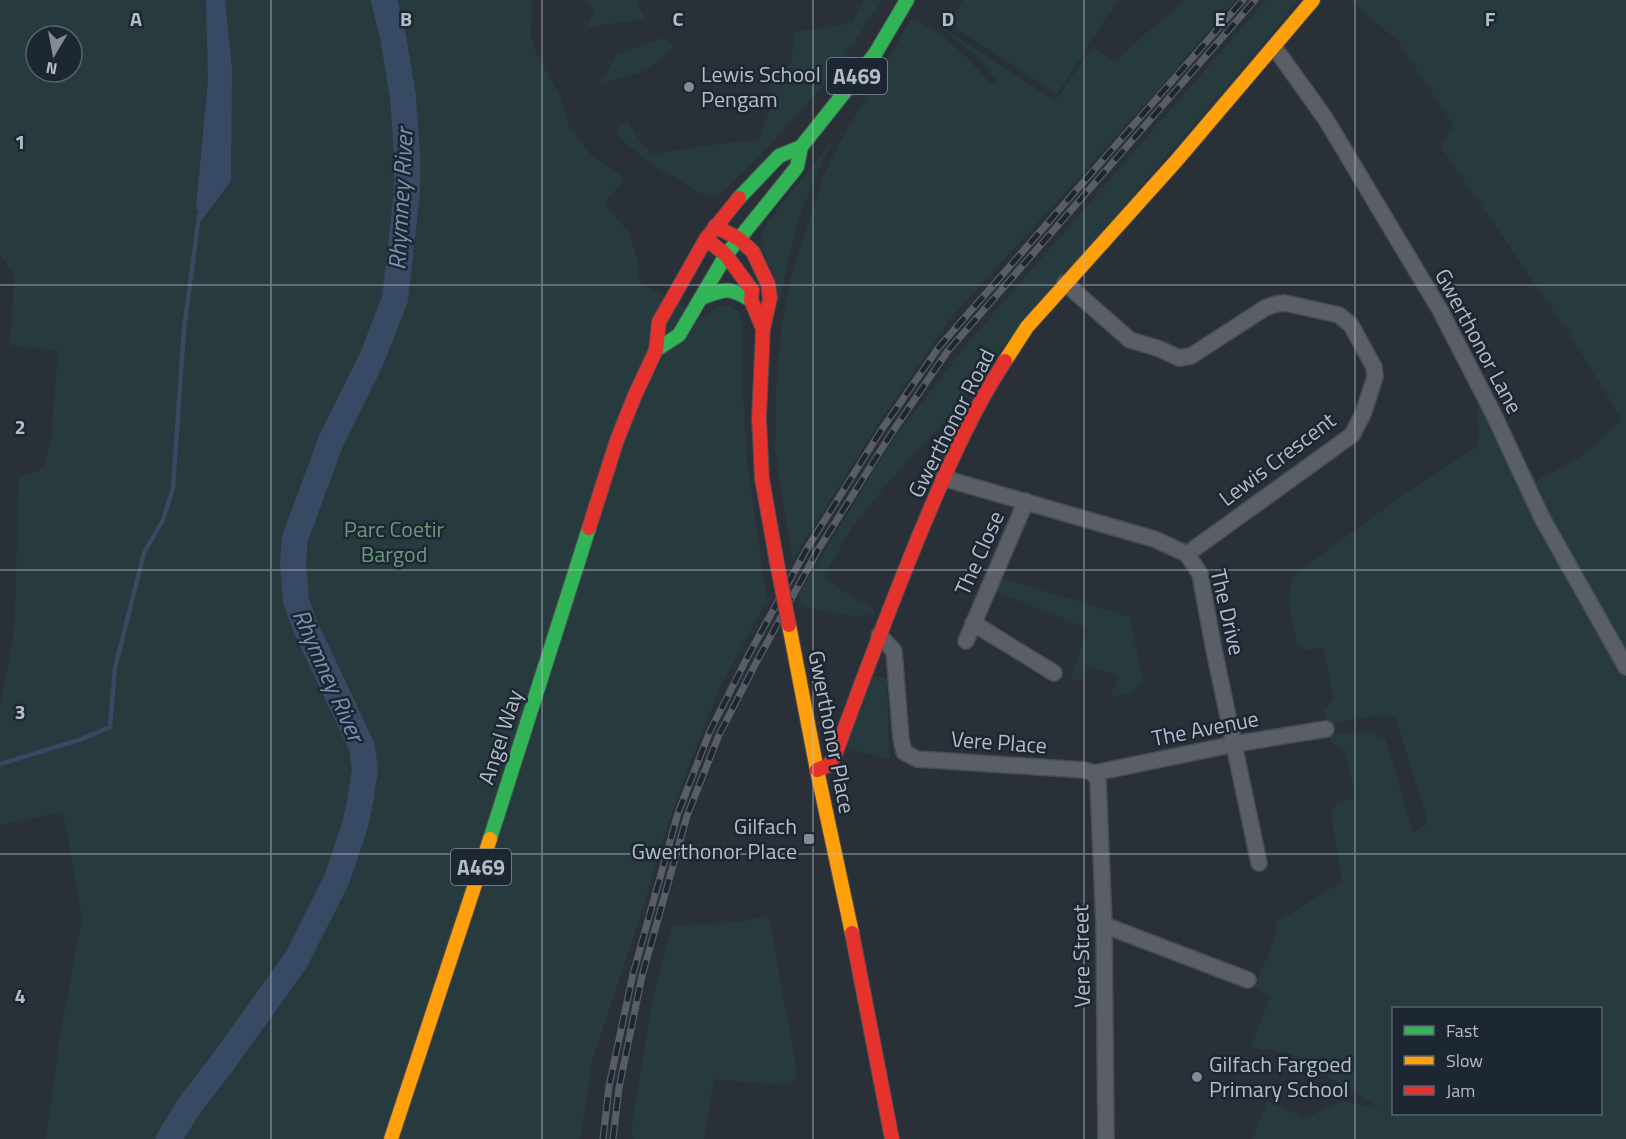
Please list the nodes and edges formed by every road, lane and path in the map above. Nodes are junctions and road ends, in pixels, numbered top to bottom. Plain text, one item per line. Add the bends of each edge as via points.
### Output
1 (907, 0) edge
2 (1313, 0) edge
3 (1274, 47) junction
4 (801, 147) junction
5 (716, 226) junction
6 (706, 239) junction
7 (739, 239) junction
8 (726, 255) junction
9 (1065, 283) junction
10 (701, 298) junction
11 (751, 300) junction
12 (762, 329) junction
13 (656, 350) junction
14 (943, 478) junction
15 (1026, 501) junction
16 (1187, 554) junction
17 (973, 623) junction
18 (879, 635) junction
19 (966, 641) dead end
20 (1626, 667) edge
21 (1054, 673) dead end
22 (1326, 729) dead end
23 (1234, 744) junction
24 (818, 770) junction
25 (1094, 773) junction
26 (1259, 862) dead end
27 (1104, 925) junction
28 (1248, 980) dead end
29 (392, 1139) edge
30 (892, 1139) edge
31 (1106, 1139) edge

1 - 4 street, A469 via 875,54
2 - 3 street, Gwerthonor Road
3 - 9 street, Gwerthonor Road
3 - 20 street, Gwerthonor Lane via 1324,118 1440,310 1542,518
4 - 5 street, A469 via 779,156
4 - 7 street, A469 via 797,167
5 - 6 street, A469
5 - 7 street
6 - 8 street, Gwerthonor Place
6 - 13 street, Angel Way / A469 via 659,322
7 - 8 street, A469
7 - 12 street, Gwerthonor Place via 753,252 768,284 770,298
8 - 10 street, Angel Way / A469
8 - 11 street, Gwerthonor Place via 752,290
9 - 14 street, Gwerthonor Road via 1028,327 987,388
9 - 16 street, Lewis Crescent via 1130,340 1179,358 1191,356 1265,308 1285,303 1339,315 1351,325 1374,367 1375,377 1352,435
10 - 11 street via 727,289
10 - 13 street, Angel Way / A469 via 679,335
11 - 12 street, Gwerthonor Place
12 - 24 street, Gwerthonor Place, bridge via 762,479
13 - 29 street, Angel Way / A469 via 617,440
14 - 15 street, The Drive
14 - 18 street, Gwerthonor Road
15 - 16 street, The Drive via 1154,539
15 - 17 street, The Close
16 - 23 street, The Drive via 1200,574
17 - 19 street, The Close
17 - 21 street, The Close
18 - 24 street, Gwerthonor Road via 835,755 829,765
18 - 25 street, Vere Place via 894,651 904,752 917,759
22 - 23 street, The Avenue
23 - 25 street, The Avenue
23 - 26 street, The Drive
24 - 30 street, Gwerthonor Place
25 - 27 street, Vere Street via 1098,781
27 - 28 street
27 - 31 street, Vere Street

